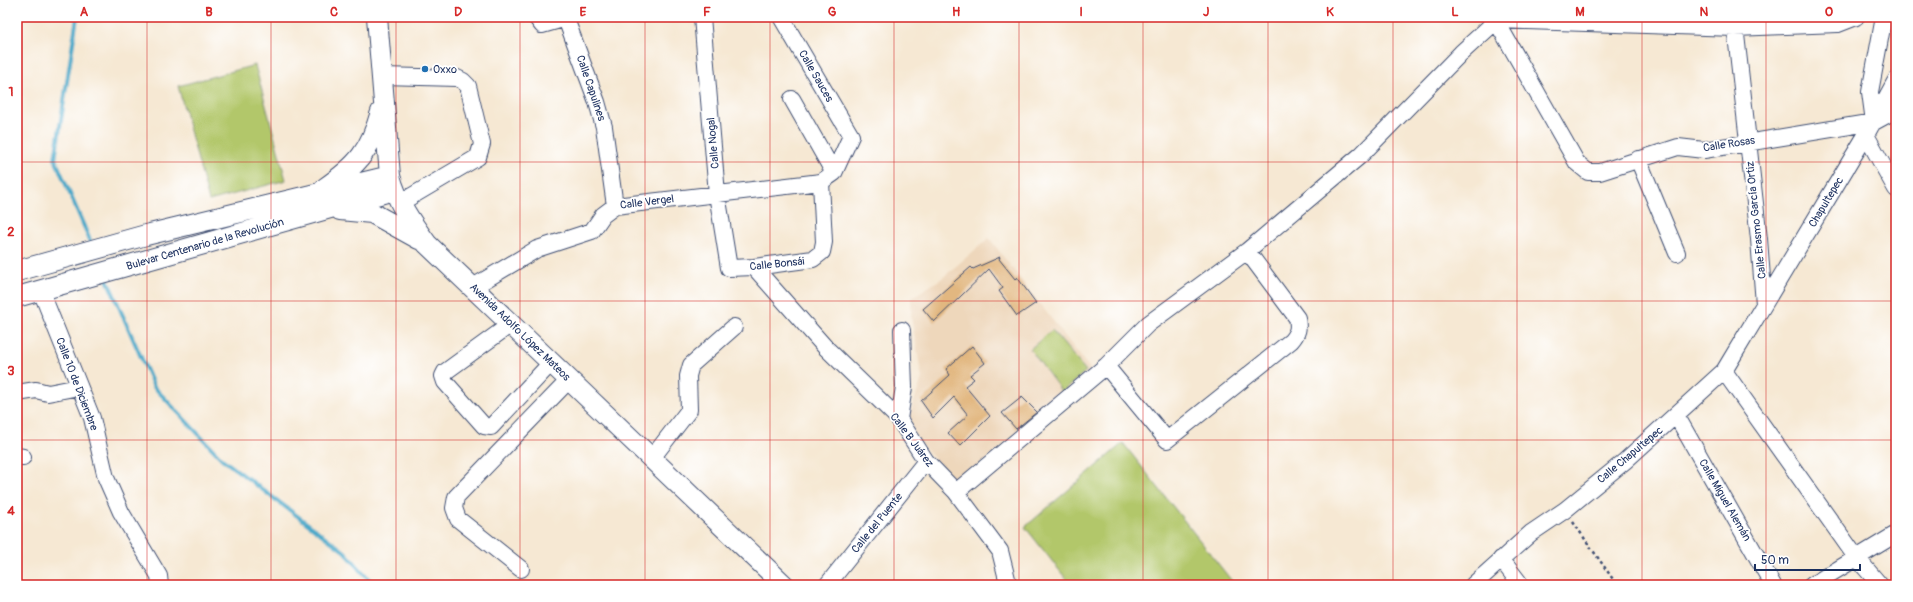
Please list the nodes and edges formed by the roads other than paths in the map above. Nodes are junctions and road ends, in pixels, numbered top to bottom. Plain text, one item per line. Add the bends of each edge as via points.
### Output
1 (377, 17) edge
2 (702, 17) edge
3 (781, 17) edge
4 (1856, 17) edge
5 (1884, 17) edge
6 (568, 18) edge
7 (1496, 18) edge
8 (1559, 19) edge
9 (539, 21) edge
10 (1838, 21) edge
11 (1734, 22) edge
12 (383, 76) junction
13 (1896, 80) edge
14 (384, 96) junction
15 (792, 100) dead end
16 (1896, 110) edge
17 (1870, 128) junction
18 (1748, 141) junction
19 (1638, 159) junction
20 (828, 178) junction
21 (1896, 189) edge
22 (395, 190) junction
23 (717, 194) junction
24 (305, 206) junction
25 (615, 206) junction
26 (427, 244) junction
27 (1247, 251) junction
28 (1677, 253) dead end
29 (754, 267) junction
30 (729, 268) joint
31 (17, 271) edge
32 (473, 287) junction
33 (41, 291) junction
34 (17, 297) edge
35 (1764, 304) junction
36 (511, 324) junction
37 (734, 327) dead end
38 (902, 330) dead end
39 (551, 363) junction
40 (1106, 366) junction
41 (1724, 371) junction
42 (569, 380) junction
43 (79, 387) junction
44 (17, 393) edge
45 (1676, 415) junction
46 (899, 419) junction
47 (652, 458) junction
48 (926, 461) junction
49 (956, 492) junction
50 (1896, 534) edge
51 (1856, 558) junction
52 (1501, 559) junction
53 (521, 569) dead end
54 (1008, 584) edge
55 (160, 585) edge
56 (784, 585) edge
57 (827, 585) edge
58 (1473, 585) edge
59 (1521, 585) edge
60 (1773, 585) edge
61 (1812, 585) edge
62 (1880, 585) edge

1 - 12 main road, Avenida Adolfo López Mateos
2 - 23 street, Calle Nogal
3 - 20 street, Calle Sauces via 851,136
4 - 10 street
5 - 17 street via 1870,92
6 - 9 street
6 - 25 street, Calle Capulines via 598,102
7 - 8 street
7 - 19 street, Calle Rosas via 1577,163 1588,172 1600,172
7 - 27 street via 1361,155
8 - 11 street
10 - 11 street
11 - 18 street, Calle Erasmo García Ortiz
12 - 14 main road, Avenida Adolfo López Mateos
12 - 22 street via 457,78 463,81 468,86 482,144 478,157
13 - 17 street, Chapultepec
14 - 22 main road, Avenida Adolfo López Mateos
14 - 24 main road via 375,135 361,158
15 - 20 street
16 - 17 street
17 - 18 street, Calle Rosas
17 - 21 street
17 - 35 street, Chapultepec
18 - 19 street, Calle Rosas via 1704,150 1678,147
18 - 35 street, Calle Erasmo García Ortiz via 1760,239
19 - 28 street
20 - 23 street, Calle Vergel
20 - 29 street, Calle Bonsái via 822,252 814,260
22 - 24 main road, Bulevar Centenario de la Revolución
22 - 26 main road, Avenida Adolfo López Mateos via 405,214
23 - 25 street, Calle Vergel
23 - 30 street, Calle Nogal
24 - 26 main road via 372,213
24 - 31 main road, Bulevar Centenario de la Revolución via 146,235
24 - 33 main road, Bulevar Centenario de la Revolución via 154,259
25 - 32 street, Calle Vergel via 603,215 592,231 537,248
26 - 32 main road, Avenida Adolfo López Mateos
27 - 40 street via 1148,324
27 - 40 street via 1297,318 1297,334 1291,342 1167,440
29 - 30 street, Calle Bonsái
29 - 46 street, Calle B Juárez via 825,347
32 - 36 main road, Avenida Adolfo López Mateos
33 - 34 main road, Bulevar Centenario de la Revolución
33 - 43 street, Calle 10 de Diciembre
35 - 41 street, Calle Chapultepec
36 - 39 main road, Avenida Adolfo López Mateos
36 - 39 street via 443,376 445,382 484,426 491,427
37 - 47 street via 691,365 688,376 689,410
38 - 46 street via 904,387
39 - 42 main road, Avenida Adolfo López Mateos
40 - 49 street
41 - 45 street, Calle Chapultepec
41 - 51 street
42 - 47 main road, Avenida Adolfo López Mateos
42 - 53 street via 456,497 454,508 458,519
43 - 44 street via 48,393 36,390
43 - 55 street, Calle 10 de Diciembre via 92,418 106,478 121,512 159,576
45 - 52 street, Calle Chapultepec via 1565,510 1531,533
45 - 60 street, Calle Miguel Alemán
46 - 48 street, Calle B Juárez
47 - 56 main road, Avenida Adolfo López Mateos
48 - 49 street, Calle B Juárez
48 - 57 street, Calle del Puente
49 - 54 street, Calle B Juárez via 1000,551
50 - 51 street
51 - 61 street
51 - 62 street
52 - 58 street, Calle Chapultepec
52 - 59 street

